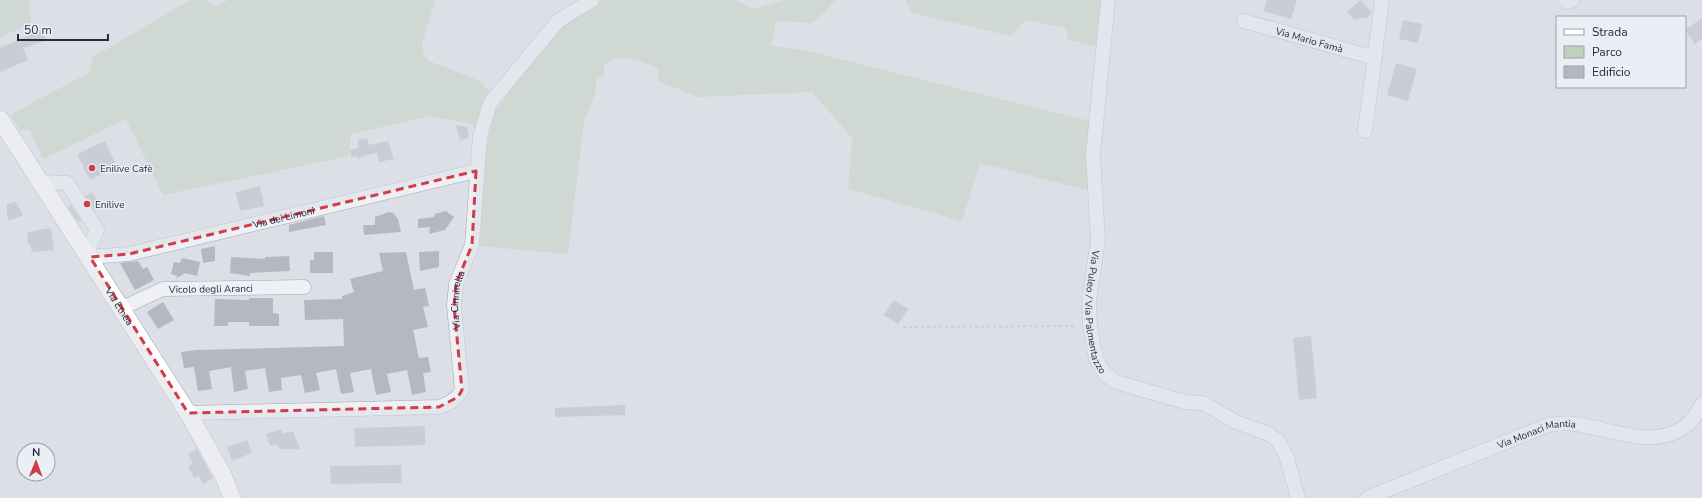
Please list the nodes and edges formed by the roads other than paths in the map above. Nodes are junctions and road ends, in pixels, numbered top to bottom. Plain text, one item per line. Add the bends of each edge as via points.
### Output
1 (592, 0) edge
2 (1108, 0) edge
3 (1382, 0) edge
4 (1565, 0) edge
5 (1572, 0) edge
6 (1244, 21) dead end
7 (1375, 58) junction
8 (0, 119) edge
9 (1365, 131) dead end
10 (476, 171) junction
11 (88, 254) junction
12 (304, 287) dead end
13 (122, 308) junction
14 (1702, 404) edge
15 (188, 413) junction
16 (232, 498) edge
17 (1298, 498) edge
18 (1367, 498) edge

1 - 10 street, Via Cinnirella via 558,20 490,104 480,136
2 - 17 street, Via Puleo / Via Palmentazzo via 1093,155 1098,240 1085,326 1096,359 1105,374 1116,382 1184,402 1203,403 1236,422 1269,434 1278,441 1286,456
3 - 7 street
4 - 5 street
6 - 7 street, Via Mario Famà
7 - 9 street
8 - 11 main road, Via Etnea
10 - 11 street, Via dei Limoni via 130,254
10 - 15 street, Via Cinnirella via 472,245 456,284 454,306 462,390 455,400 439,407
11 - 13 main road, Via Etnea
12 - 13 street, Vicolo degli Aranci via 163,289
13 - 15 main road, Via Etnea
14 - 18 street, Via Monaci Mantia via 1692,420 1665,436 1630,436 1564,422 1548,425
15 - 16 main road, Via Etnea via 223,475

